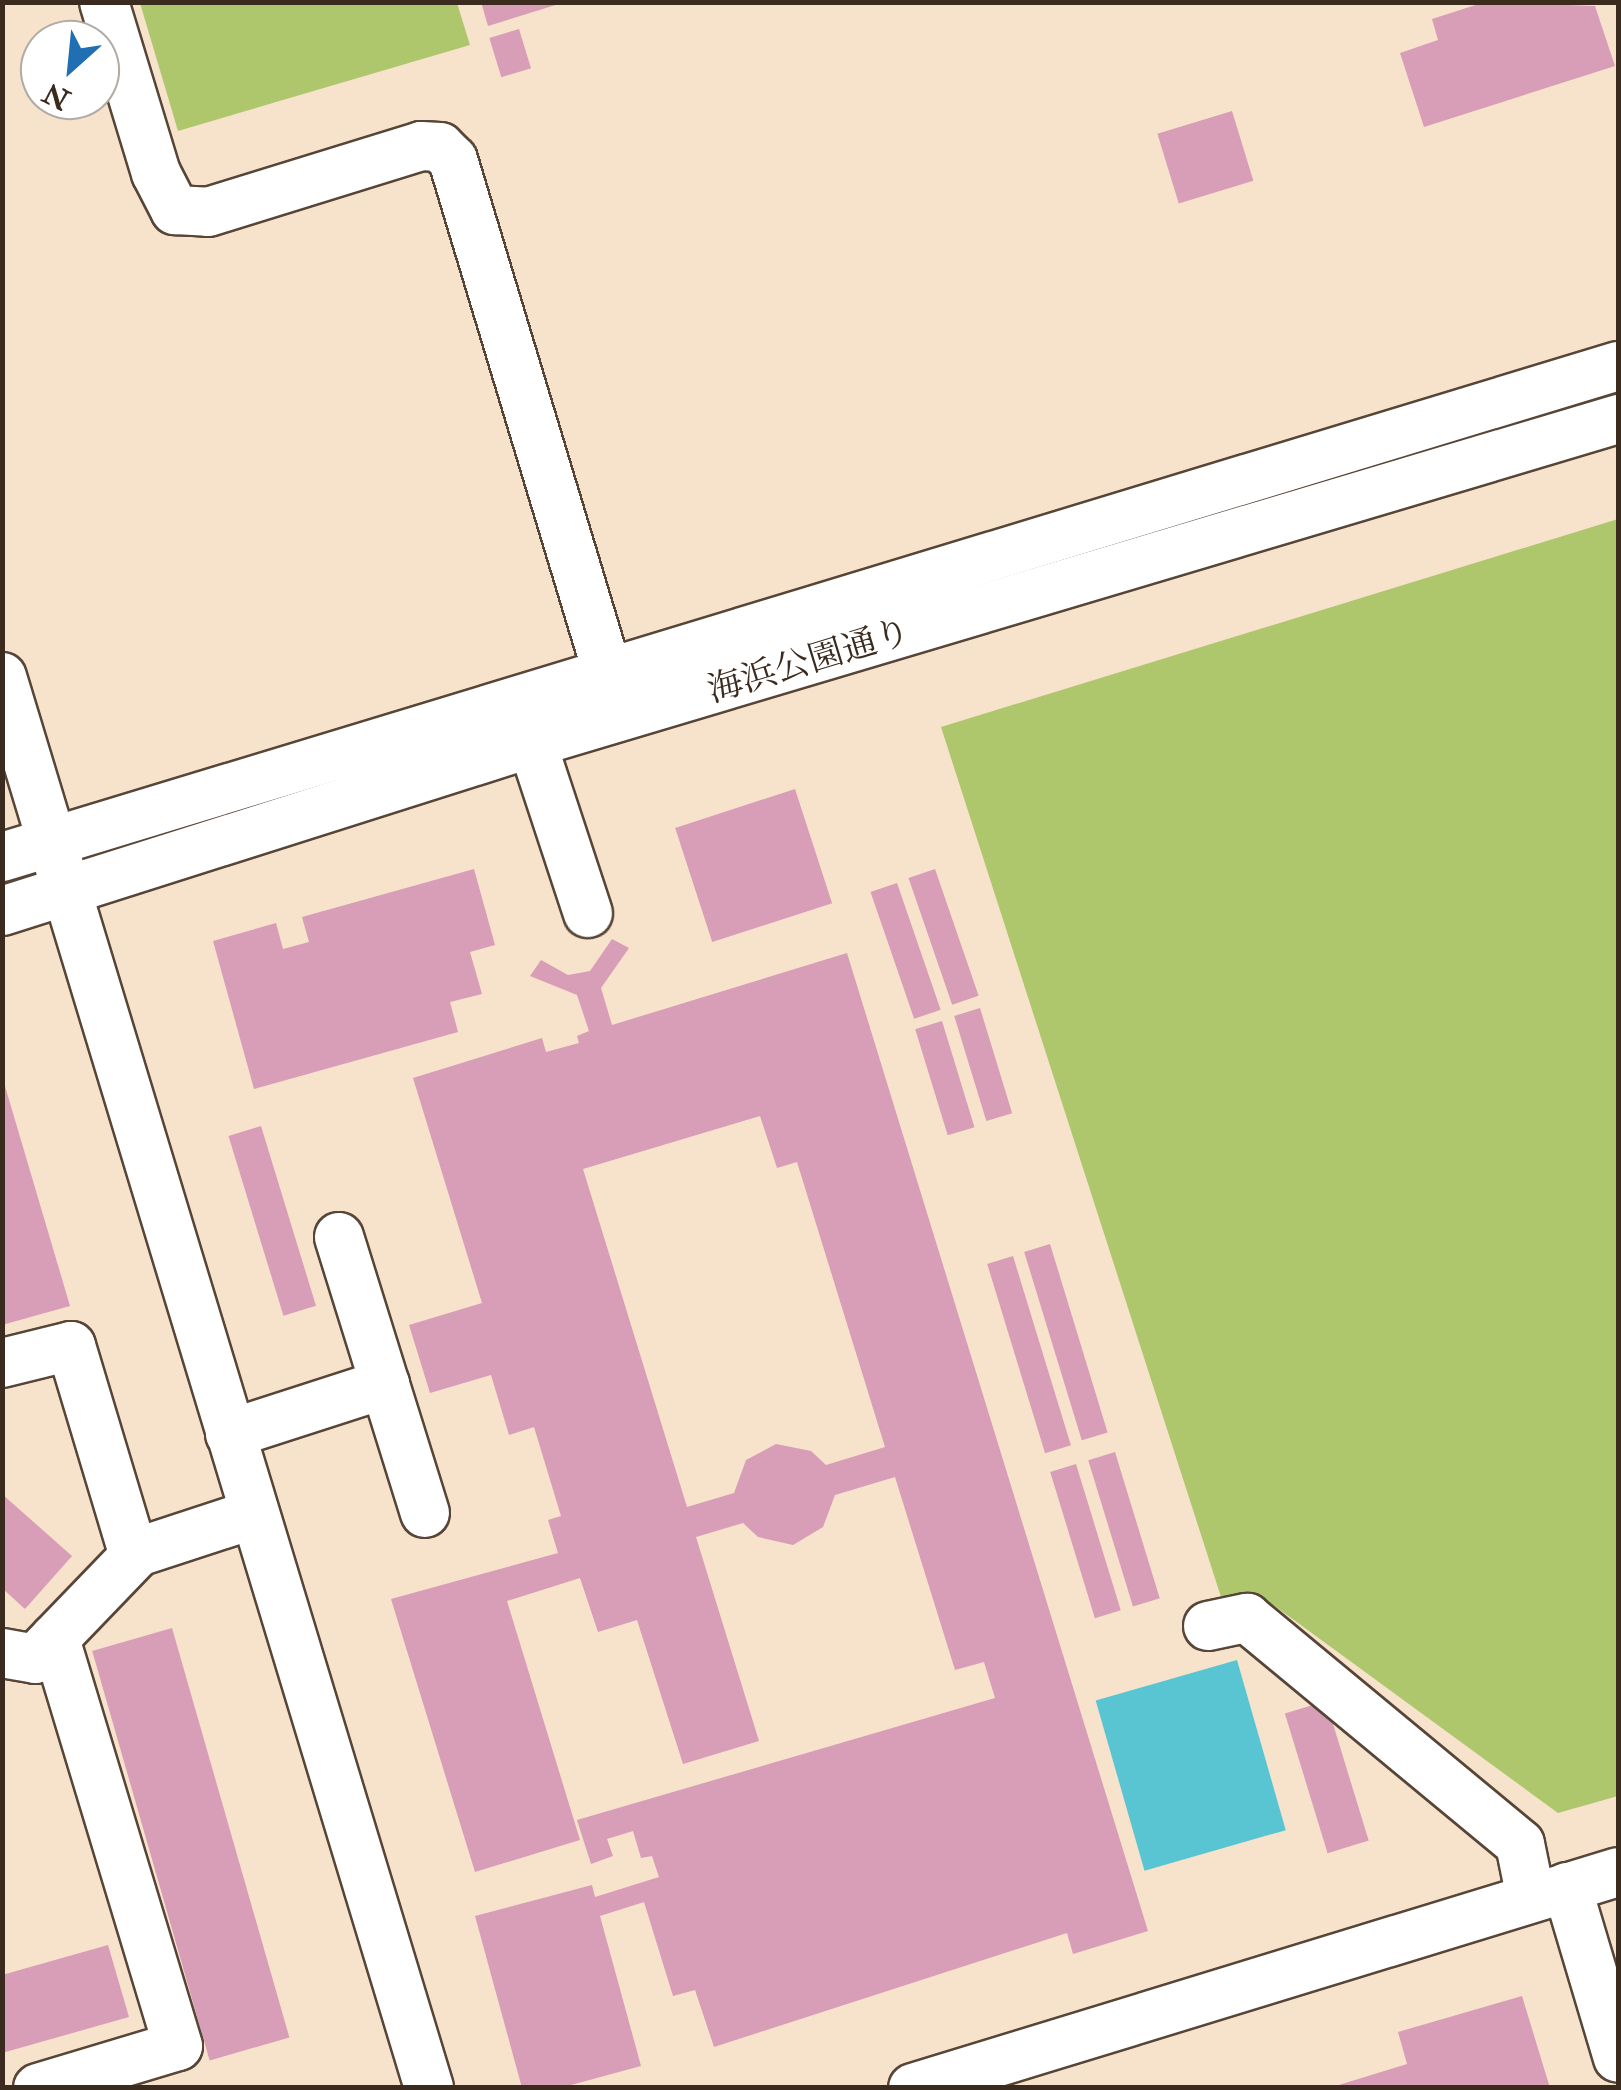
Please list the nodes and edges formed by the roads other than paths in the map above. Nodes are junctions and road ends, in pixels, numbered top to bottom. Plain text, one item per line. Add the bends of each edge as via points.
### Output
1 (104, 2) edge
2 (1618, 366) edge
3 (1618, 419) edge
4 (608, 674) junction
5 (2, 677) edge
6 (532, 743) junction
7 (54, 841) junction
8 (2, 857) edge
9 (69, 890) junction
10 (2, 911) edge
11 (588, 912) dead end
12 (339, 1236) dead end
13 (2, 1362) edge
14 (385, 1384) junction
15 (230, 1434) junction
16 (424, 1513) dead end
17 (254, 1514) junction
18 (134, 1556) junction
19 (1208, 1626) dead end
20 (55, 1638) junction
21 (2, 1654) edge
22 (1618, 1872) edge
23 (1549, 1893) junction
24 (1618, 2058) edge
25 (38, 2088) edge
26 (430, 2088) edge
27 (913, 2088) edge

1 - 4 street via 174,210 208,212 421,146 440,147 453,160
2 - 4 street, 海浜公園通り
3 - 6 street, 海浜公園通り
4 - 7 street, 海浜公園通り
5 - 7 street
6 - 9 street, 海浜公園通り
6 - 11 street
7 - 8 street, 海浜公園通り
7 - 9 street
9 - 10 street, 海浜公園通り
9 - 15 street
12 - 14 street
13 - 18 street via 71,1346
14 - 15 street
14 - 16 street
15 - 17 street
17 - 18 street via 162,1539
17 - 26 street
18 - 20 street
19 - 23 street via 1247,1618 1520,1844
20 - 21 street via 35,1659
20 - 25 street via 178,2046
22 - 23 street
23 - 24 street
23 - 27 street

